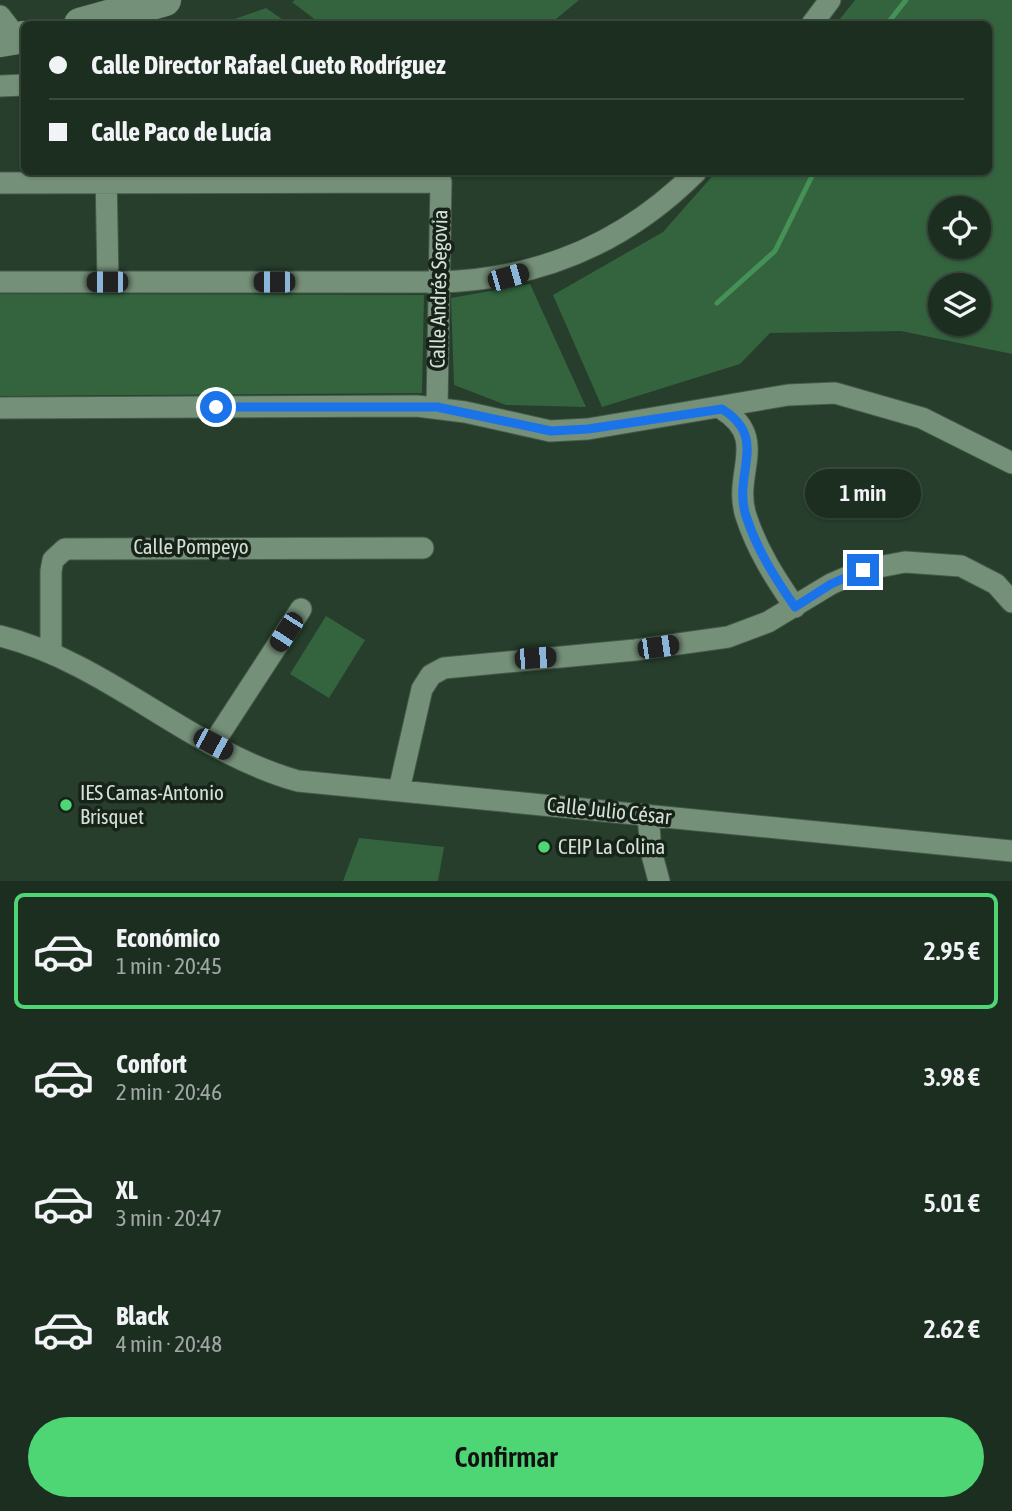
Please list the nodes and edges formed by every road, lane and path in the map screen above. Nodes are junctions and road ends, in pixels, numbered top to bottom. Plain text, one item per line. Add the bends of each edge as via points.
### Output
1 (165, 0) edge
2 (830, 0) edge
3 (91, 21) edge
4 (814, 21) edge
5 (21, 85) edge
6 (0, 86) edge
7 (693, 175) edge
8 (106, 177) edge
9 (439, 177) edge
10 (0, 183) edge
11 (0, 282) edge
12 (107, 282) junction
13 (440, 282) junction
14 (437, 407) junction
15 (0, 408) edge
16 (722, 409) junction
17 (1012, 463) edge
18 (424, 548) dead end
19 (1012, 602) edge
20 (795, 607) junction
21 (301, 609) dead end
22 (0, 636) edge
23 (51, 651) junction
24 (213, 744) junction
25 (400, 790) junction
26 (648, 815) junction
27 (1012, 851) edge
28 (659, 881) edge

1 - 3 main road
2 - 4 street
5 - 6 street
7 - 13 street via 628,229 592,248 508,277
8 - 9 street
8 - 10 street
8 - 12 street
9 - 13 street, Calle Andrés Segovia
11 - 12 street
12 - 13 street
13 - 14 street, Calle Andrés Segovia
14 - 15 street
14 - 16 street via 551,431
16 - 17 street via 789,395 835,393 922,418
16 - 20 street via 742,423 747,434 745,513 765,562
18 - 23 street, Calle Pompeyo via 65,549 53,560 51,571
19 - 20 street via 996,584 961,566 905,562 863,570
20 - 25 street via 729,637 444,667 431,675 422,689
21 - 24 street
22 - 23 street, Calle Julio César
23 - 24 street, Calle Julio César
24 - 25 street, Calle Julio César via 257,768 298,781
25 - 26 street, Calle Julio César
26 - 27 street, Calle Julio César
26 - 28 street

